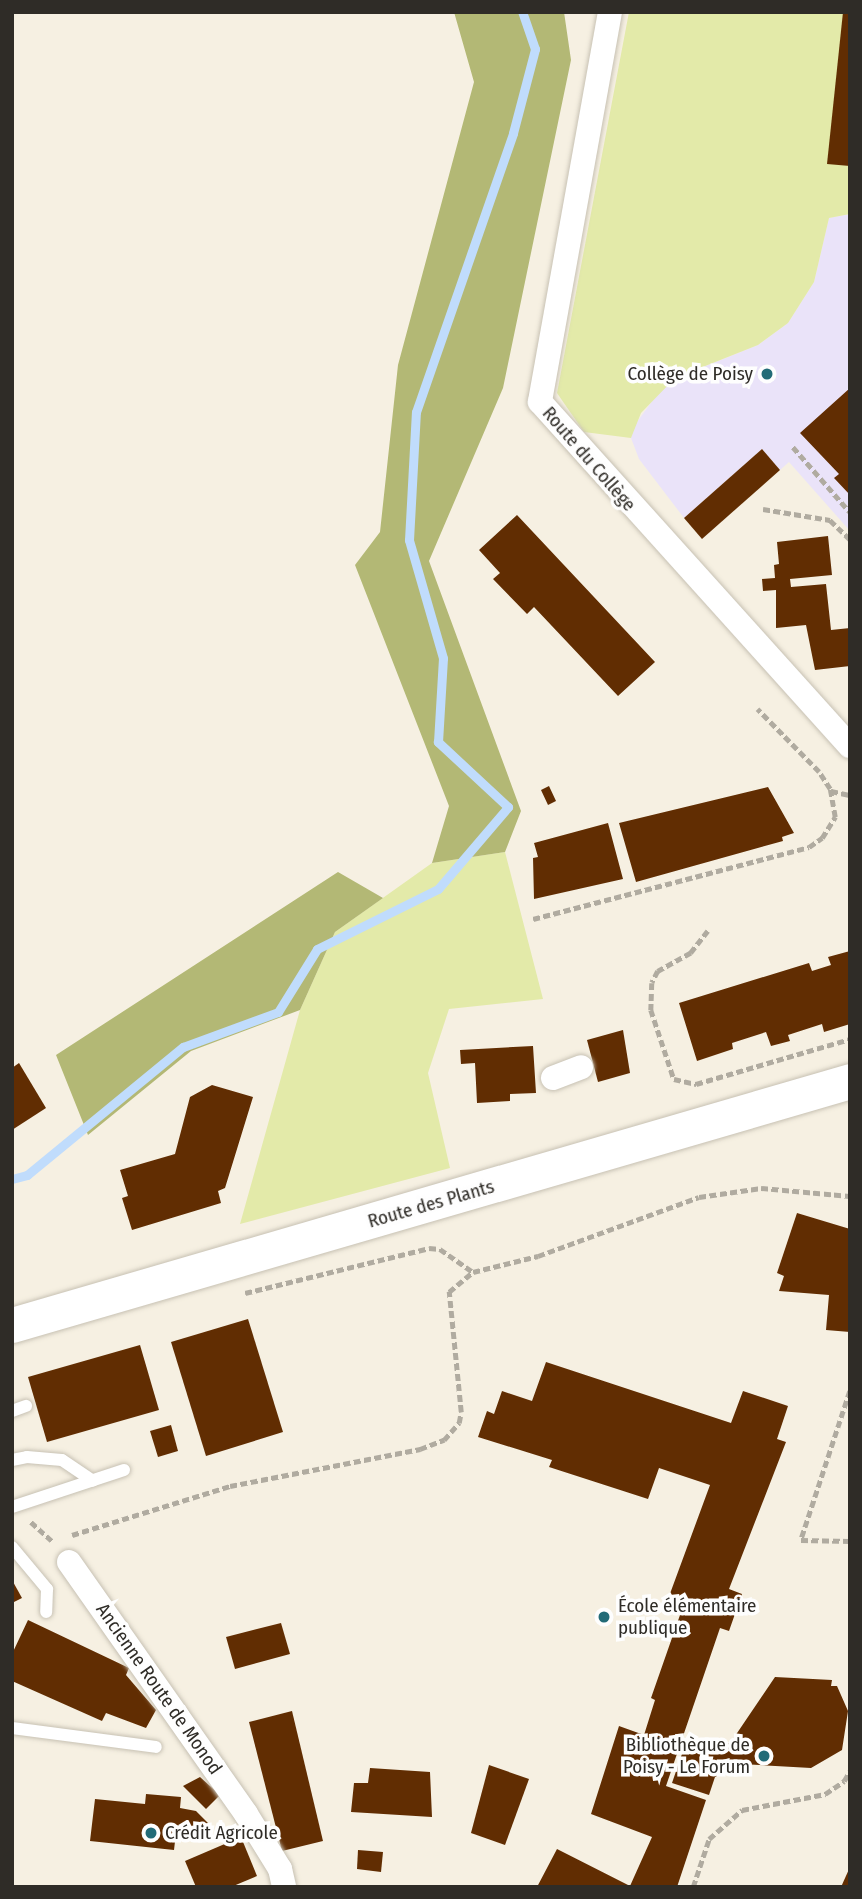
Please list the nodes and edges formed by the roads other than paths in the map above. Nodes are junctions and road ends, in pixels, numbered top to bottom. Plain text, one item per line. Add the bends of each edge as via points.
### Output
1 (610, 12) edge
2 (850, 746) edge
3 (581, 1068) dead end
4 (553, 1078) dead end
5 (850, 1081) edge
6 (12, 1325) edge
7 (26, 1406) dead end
8 (12, 1411) edge
9 (12, 1460) edge
10 (124, 1470) dead end
11 (93, 1480) junction
12 (13, 1507) edge
13 (12, 1547) edge
14 (69, 1562) road end
15 (46, 1612) dead end
16 (12, 1728) edge
17 (156, 1747) dead end
18 (284, 1887) edge

1 - 2 street, Route du Collège via 540,402
3 - 4 street
5 - 6 main road, Route des Plants
7 - 8 lane
9 - 11 lane via 62,1460
10 - 11 lane
11 - 12 lane
13 - 15 lane via 47,1589
14 - 18 street, Ancienne Route de Monod via 246,1814 280,1870
16 - 17 lane

